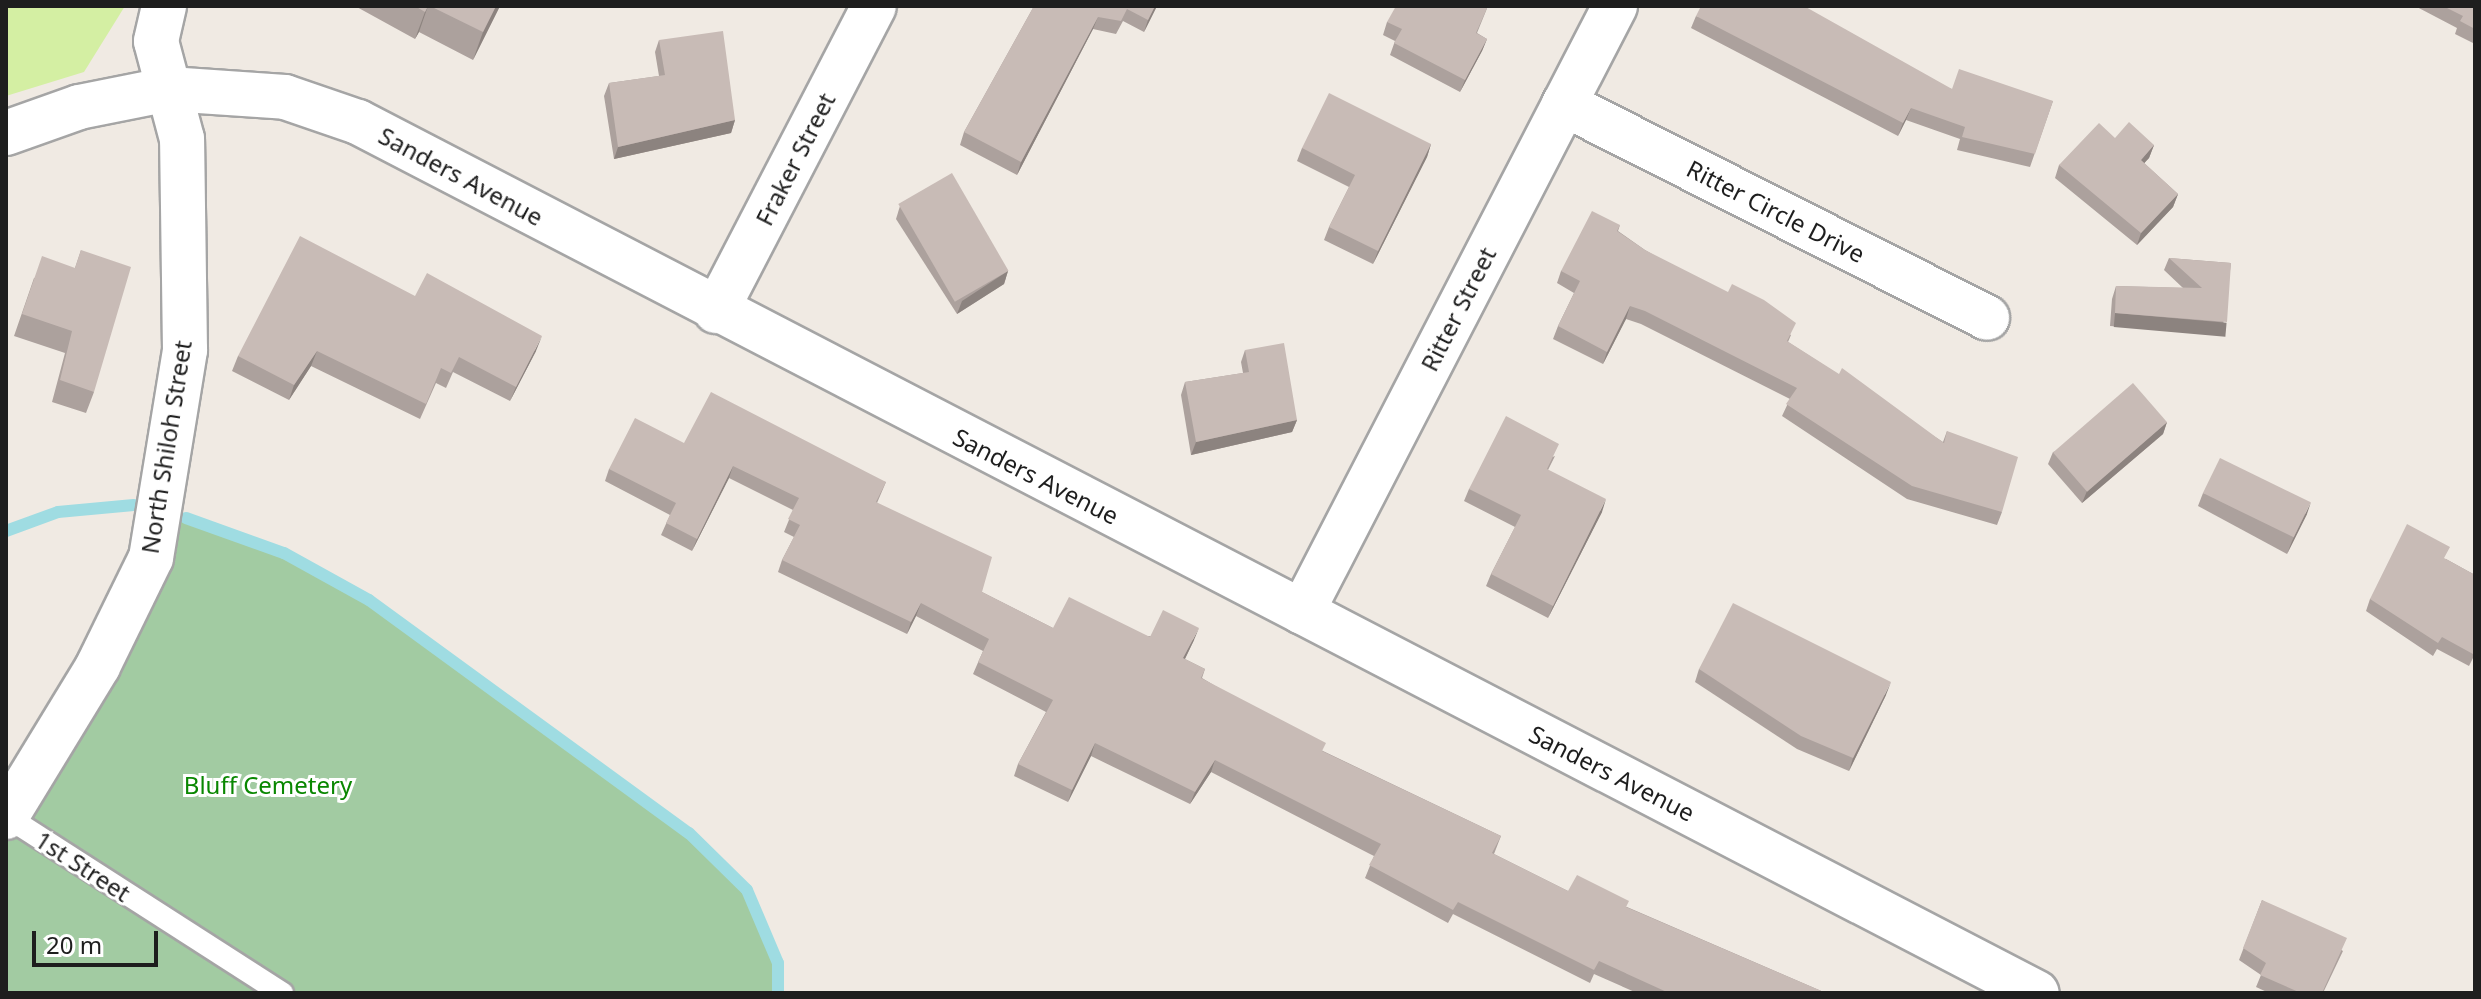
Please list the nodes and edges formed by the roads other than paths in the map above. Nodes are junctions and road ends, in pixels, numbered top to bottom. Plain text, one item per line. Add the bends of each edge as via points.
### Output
1 (164, 6) edge
2 (874, 6) edge
3 (1615, 6) edge
4 (169, 89) junction
5 (1564, 104) junction
6 (6, 133) edge
7 (716, 311) junction
8 (1987, 318) dead end
9 (1302, 612) junction
10 (6, 817) edge
11 (282, 993) edge
12 (2037, 993) edge

1 - 4 street, North Shiloh Street via 156,41
2 - 7 street, Fraker Street
3 - 5 street, Ritter Street
4 - 6 street, Sanders Avenue via 79,107
4 - 7 street, Sanders Avenue via 285,97 358,122
4 - 10 street, North Shiloh Street via 182,139 185,350 151,558 98,666
5 - 8 street, Ritter Circle Drive
5 - 9 street, Ritter Street
7 - 9 street, Sanders Avenue
9 - 12 street, Sanders Avenue
10 - 11 lane, 1st Street

